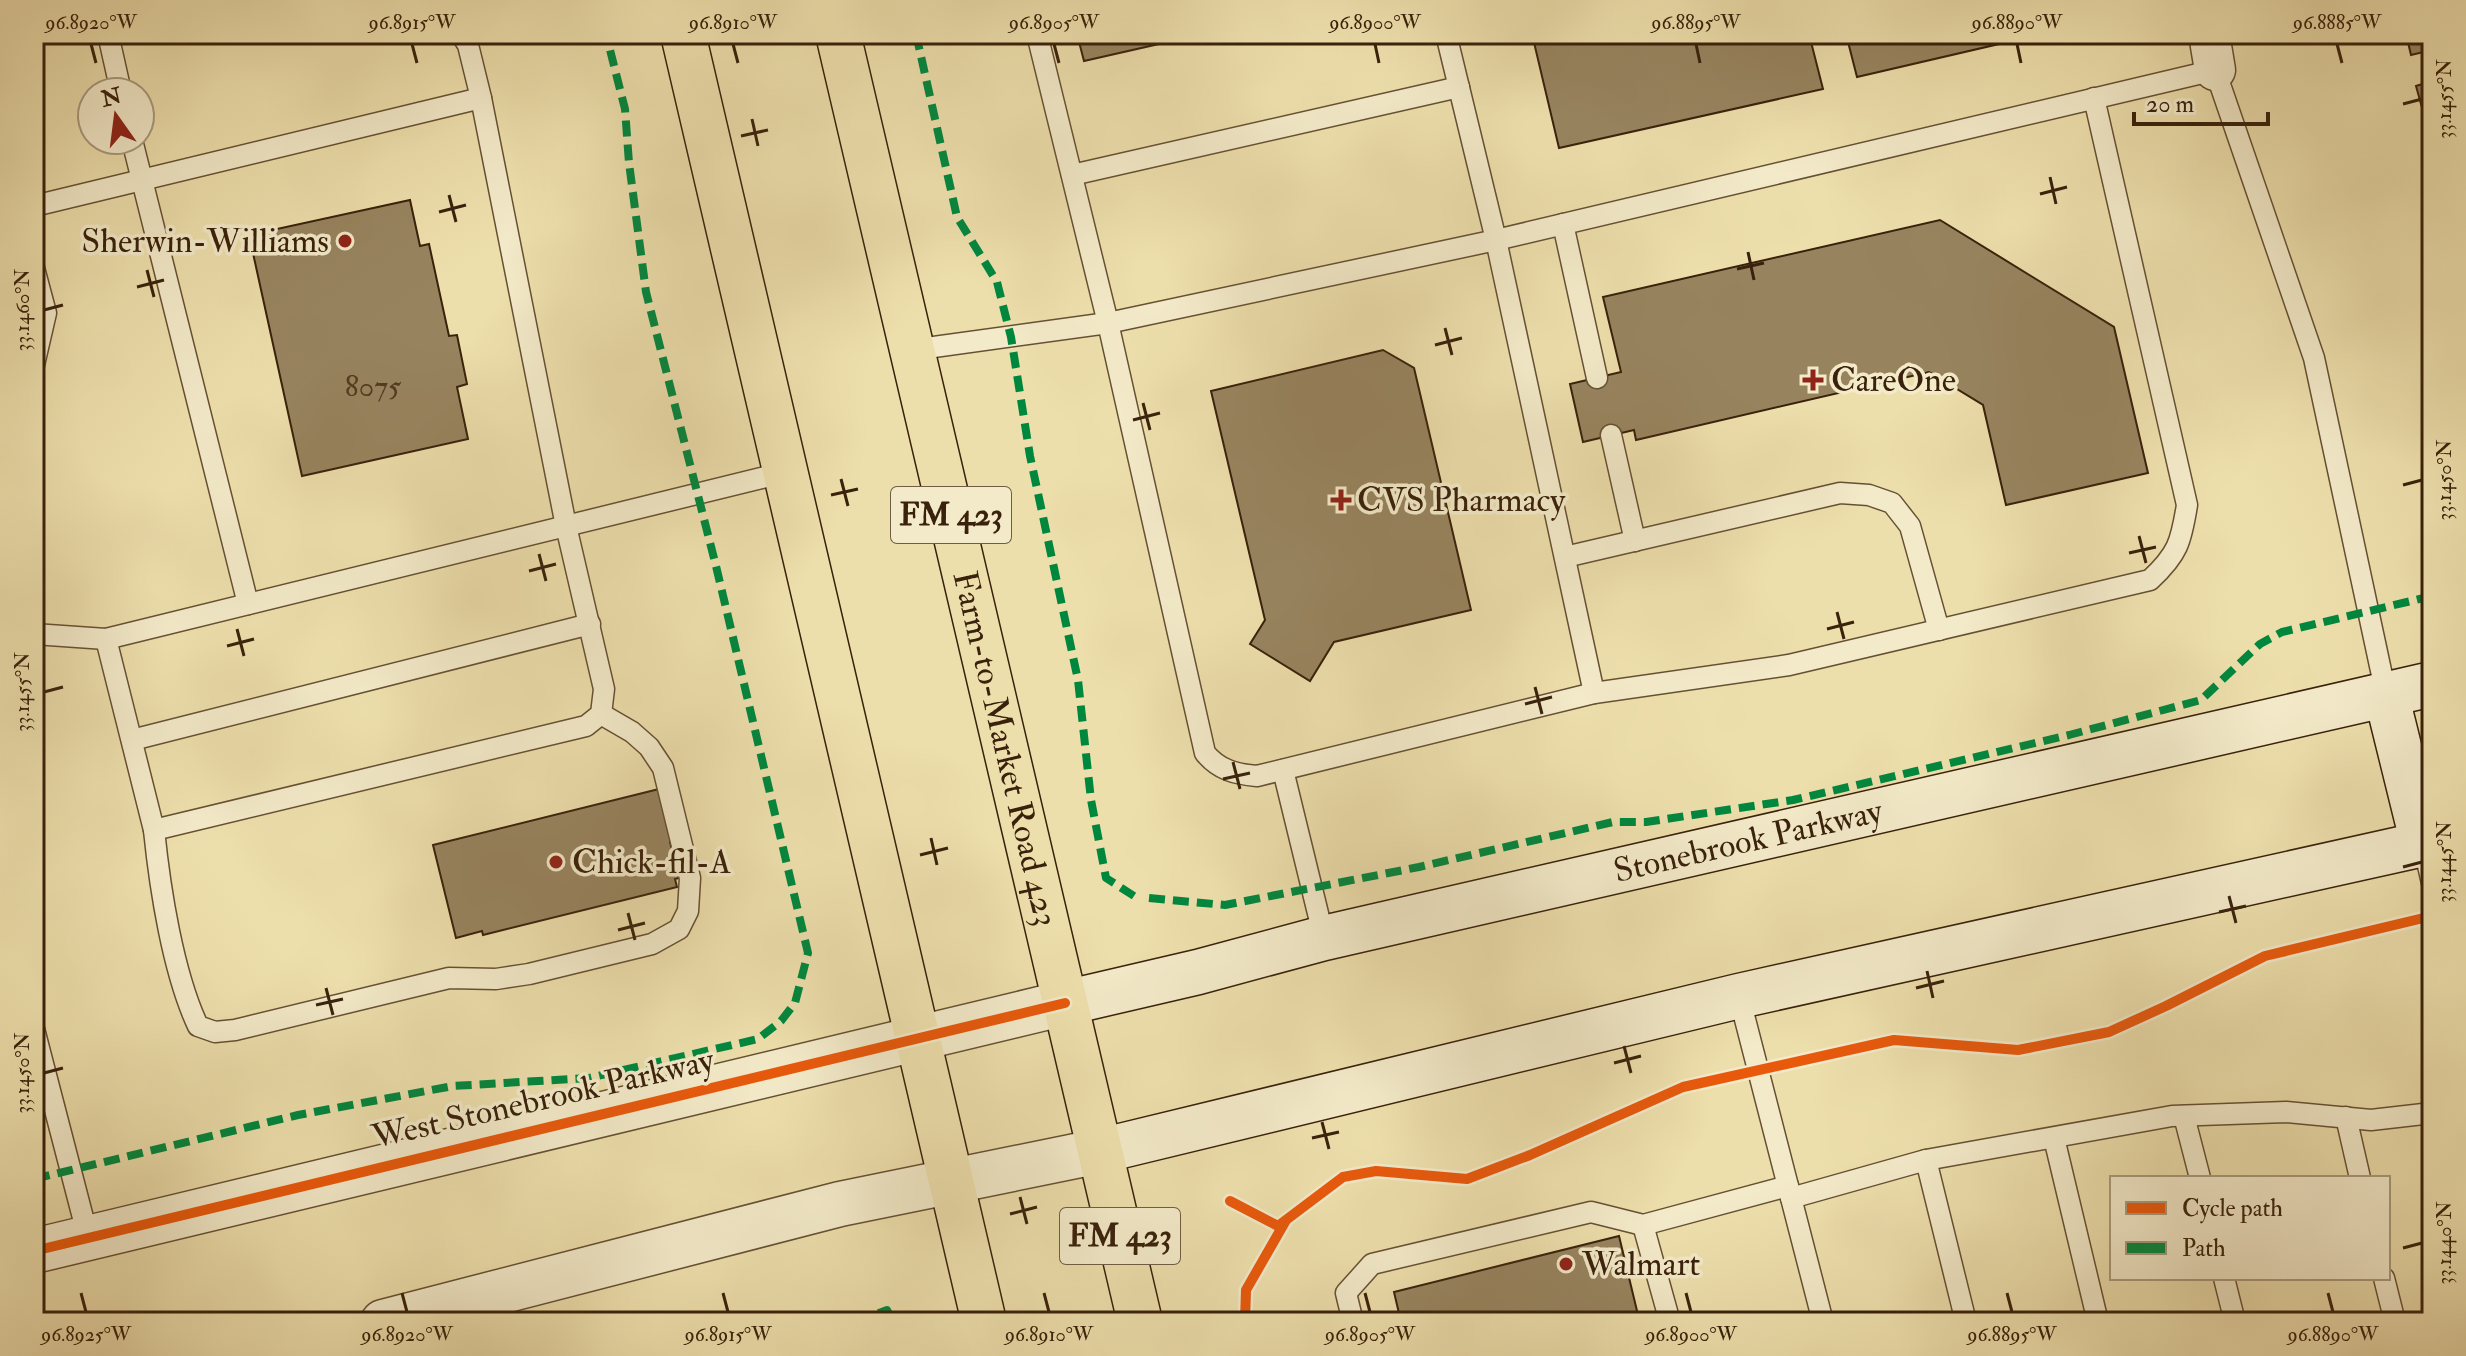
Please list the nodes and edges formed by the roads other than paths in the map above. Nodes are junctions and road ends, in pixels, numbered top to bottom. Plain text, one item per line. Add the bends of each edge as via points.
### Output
1 (109, 34) edge
2 (461, 34) edge
3 (683, 34) edge
4 (838, 34) edge
5 (1037, 34) edge
6 (1446, 34) edge
7 (2212, 52) edge
8 (118, 76) edge
9 (1459, 87) junction
10 (481, 98) junction
11 (2094, 98) junction
12 (136, 156) edge
13 (1072, 175) junction
14 (141, 180) junction
15 (34, 206) edge
16 (1563, 224) junction
17 (1496, 240) junction
18 (34, 268) edge
19 (1108, 323) junction
20 (912, 350) junction
21 (34, 365) edge
22 (1597, 378) dead end
23 (1611, 435) dead end
24 (786, 472) junction
25 (566, 526) junction
26 (1635, 541) junction
27 (1565, 557) junction
28 (248, 604) junction
29 (590, 624) junction
30 (1939, 630) junction
31 (34, 634) edge
32 (106, 639) junction
33 (2432, 684) edge
34 (1594, 693) junction
35 (2386, 694) junction
36 (601, 714) junction
37 (132, 740) junction
38 (1283, 770) junction
39 (154, 830) junction
40 (2429, 856) edge
41 (1324, 938) junction
42 (1739, 996) junction
43 (1065, 1003) junction
44 (34, 1029) edge
45 (919, 1038) junction
46 (40, 1076) edge
47 (2432, 1113) edge
48 (2184, 1116) junction
49 (2346, 1117) junction
50 (2054, 1138) junction
51 (1100, 1151) junction
52 (1926, 1160) junction
53 (2199, 1176) edge
54 (2360, 1176) edge
55 (952, 1182) junction
56 (1790, 1192) junction
57 (1643, 1225) junction
58 (88, 1237) junction
59 (34, 1251) edge
60 (2224, 1280) edge
61 (2384, 1280) edge
62 (383, 1322) edge
63 (984, 1322) edge
64 (1140, 1322) edge
65 (1353, 1322) edge
66 (1670, 1322) edge
67 (1823, 1322) edge
68 (1966, 1322) edge
69 (2098, 1322) edge
70 (2235, 1322) edge
71 (2395, 1322) edge

1 - 8 lane
2 - 10 lane
3 - 24 main road
4 - 20 main road, Farm-to-Market Road 423 / FM 423
5 - 13 lane
6 - 9 lane
7 - 11 lane
7 - 35 lane via 2314,358
9 - 13 lane
9 - 17 lane
10 - 14 lane
10 - 25 lane
11 - 16 lane
11 - 30 lane via 2187,505 2182,536 2171,560 2150,580
12 - 14 lane
13 - 19 lane
14 - 15 lane
14 - 28 lane
16 - 17 lane
16 - 22 lane
17 - 19 lane
17 - 27 lane
18 - 21 lane via 46,313
19 - 20 lane
19 - 38 lane via 1205,753 1234,774
20 - 43 main road, Farm-to-Market Road 423 / FM 423
23 - 26 lane
24 - 25 lane
24 - 45 main road
25 - 28 lane
25 - 29 lane
26 - 27 lane
26 - 30 lane via 1840,493 1869,495 1892,503 1910,526
27 - 34 lane
28 - 32 lane
29 - 36 lane via 604,689
29 - 37 lane
30 - 34 lane via 1789,665
31 - 32 lane
32 - 37 lane
33 - 35 main road, Stonebrook Parkway
34 - 38 lane
35 - 40 main road
35 - 41 main road, Stonebrook Parkway
36 - 39 lane via 586,726
36 - 39 lane via 632,732 663,768 690,878 688,911 679,929 652,944 496,979 449,978 215,1032 198,1026 188,1004 159,880
37 - 39 lane
38 - 41 lane
40 - 42 main road
41 - 43 main road, Stonebrook Parkway
42 - 51 main road
42 - 56 lane
43 - 45 main road, West Stonebrook Parkway
43 - 51 main road, Farm-to-Market Road 423 / FM 423
44 - 46 lane
45 - 55 main road
45 - 58 main road, West Stonebrook Parkway
46 - 58 lane
47 - 49 lane via 2371,1120
48 - 49 lane via 2286,1112
48 - 50 lane
48 - 53 lane
49 - 54 lane
50 - 52 lane
50 - 69 lane
51 - 55 main road
51 - 64 main road, Farm-to-Market Road 423 / FM 423
52 - 56 lane
52 - 68 lane
55 - 62 main road via 840,1204
55 - 63 main road
56 - 57 lane
56 - 67 lane
57 - 65 lane via 1591,1212 1372,1264 1346,1293
57 - 66 lane
58 - 59 main road, West Stonebrook Parkway
60 - 70 lane
61 - 71 lane

